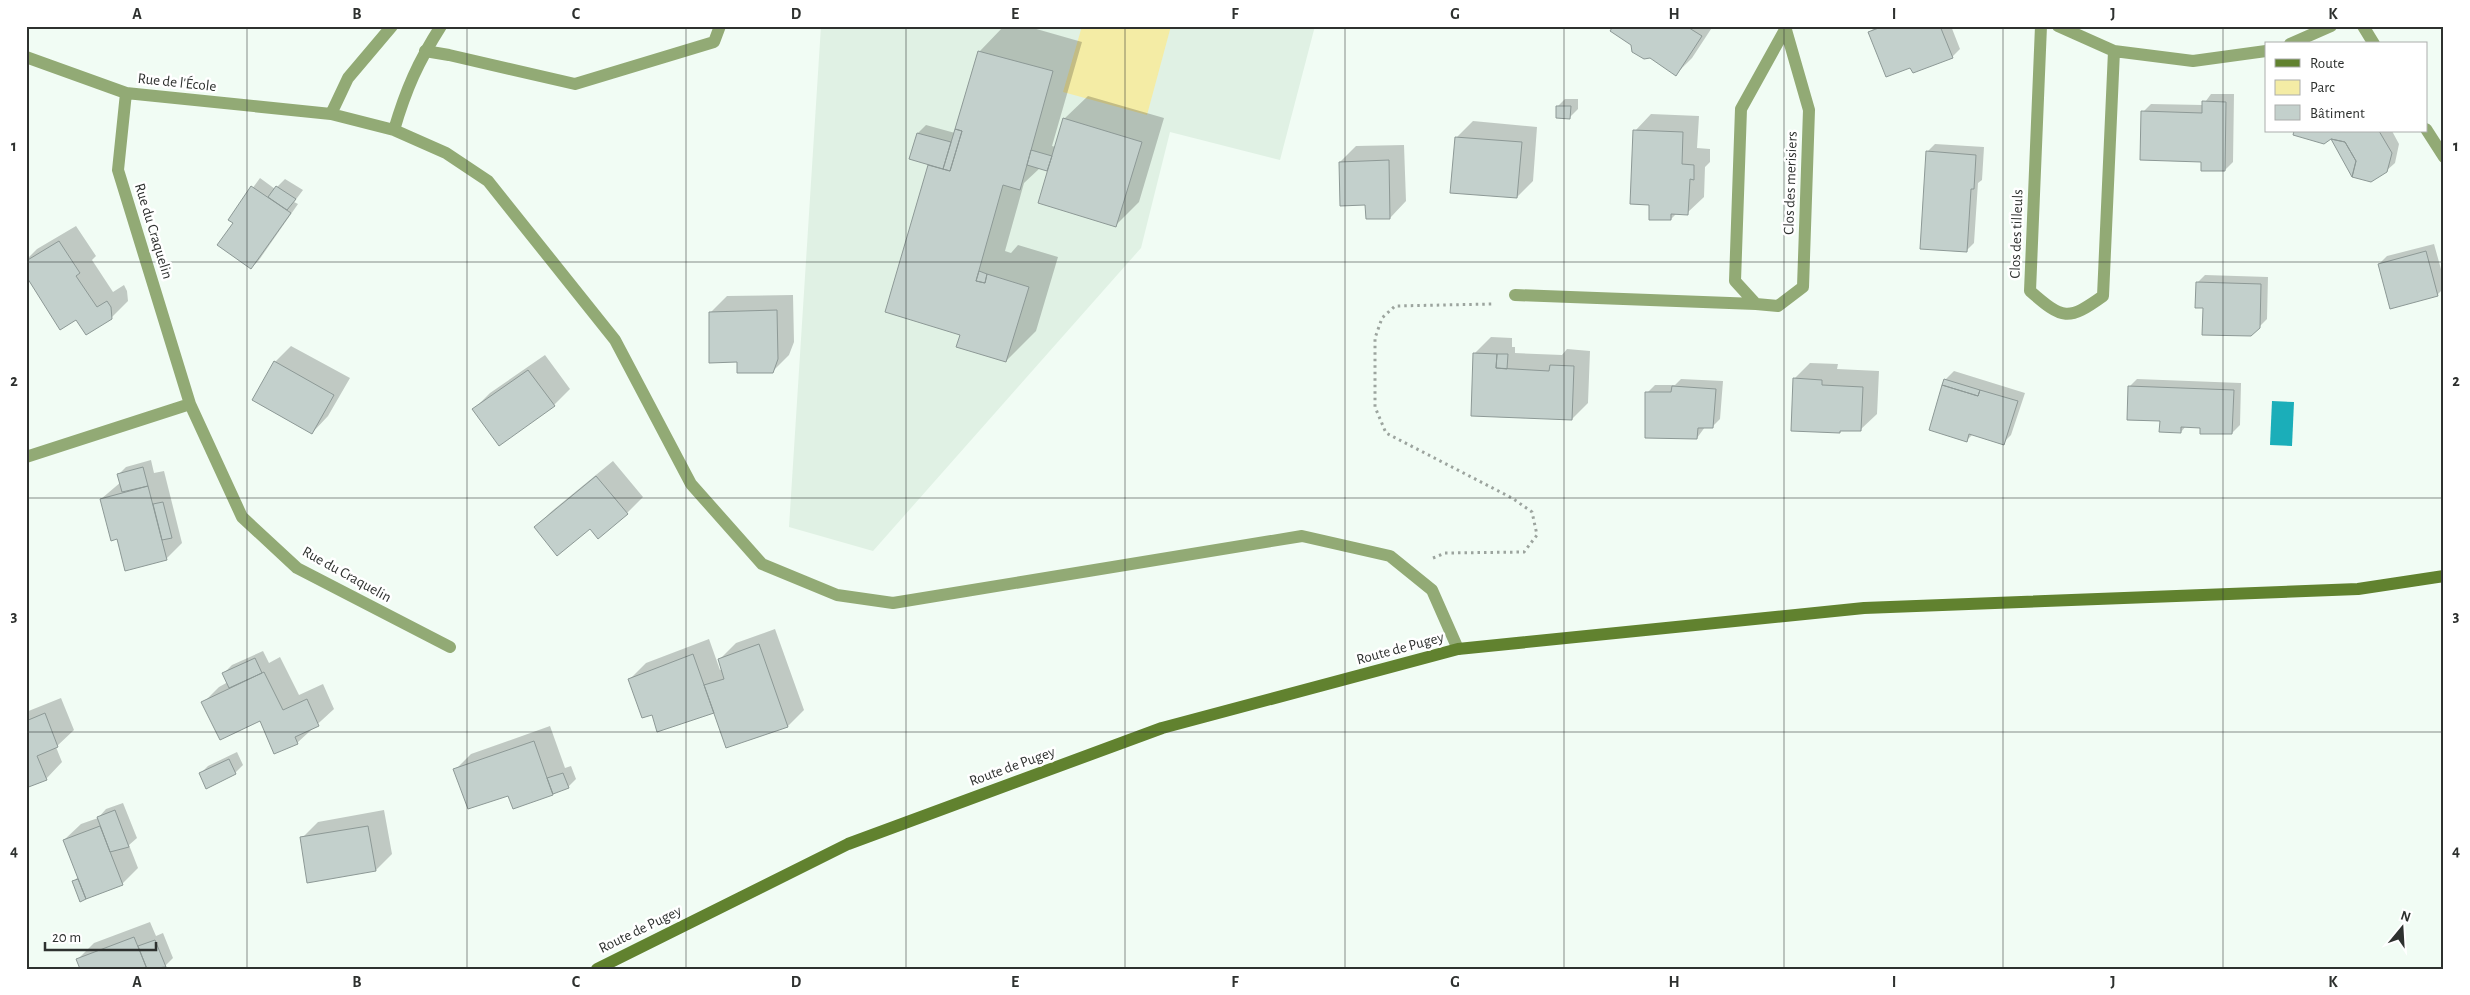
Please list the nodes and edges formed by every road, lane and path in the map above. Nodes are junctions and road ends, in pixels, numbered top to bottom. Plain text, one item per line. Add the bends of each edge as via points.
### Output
1 (392, 26) edge
2 (441, 26) edge
3 (720, 26) edge
4 (2041, 26) edge
5 (2058, 26) edge
6 (2331, 26) edge
7 (2363, 26) edge
8 (1786, 28) edge
9 (2295, 42) edge
10 (2373, 42) edge
11 (2114, 51) junction
12 (2265, 51) edge
13 (425, 52) junction
14 (26, 57) edge
15 (126, 93) junction
16 (331, 114) junction
17 (394, 130) junction
18 (2428, 132) edge
19 (2444, 158) edge
20 (1515, 294) joint
21 (1756, 304) junction
22 (190, 404) junction
23 (26, 457) edge
24 (1406, 569) junction
25 (2444, 576) edge
26 (450, 647) dead end
27 (1458, 649) junction
28 (596, 969) edge

1 - 16 street via 348,78
2 - 13 street
3 - 13 street via 714,42 575,84
4 - 11 street, Clos des tilleuls via 2030,292 2053,312 2078,313 2103,296
5 - 11 street
6 - 9 street
7 - 10 street
8 - 21 street, Clos des merisiers via 1742,108 1735,281
8 - 21 street, Clos des merisiers via 1809,110 1803,287 1778,306
11 - 12 street via 2193,61
13 - 17 street via 405,92
14 - 15 street, Rue de l'École
15 - 16 street, Rue de l'École
15 - 22 street, Rue du Craquelin via 118,170
16 - 17 street, Rue de l'École
17 - 24 street, Rue de l'École via 446,153 488,181 615,340 691,484 762,564 837,595 893,603 1302,536 1390,556
18 - 19 street
20 - 21 street, Clos des merisiers
20 - 24 path via 1498,304 1395,306 1382,318 1375,338 1375,407 1386,433 1512,498 1532,512 1537,535 1524,552 1445,552
22 - 23 street
22 - 26 street, Rue du Craquelin via 242,517 297,568
24 - 27 street, Rue de l'École via 1432,590
25 - 27 main road, Route de Pugey via 2358,589 1864,608
27 - 28 main road, Route de Pugey via 1162,728 848,844

